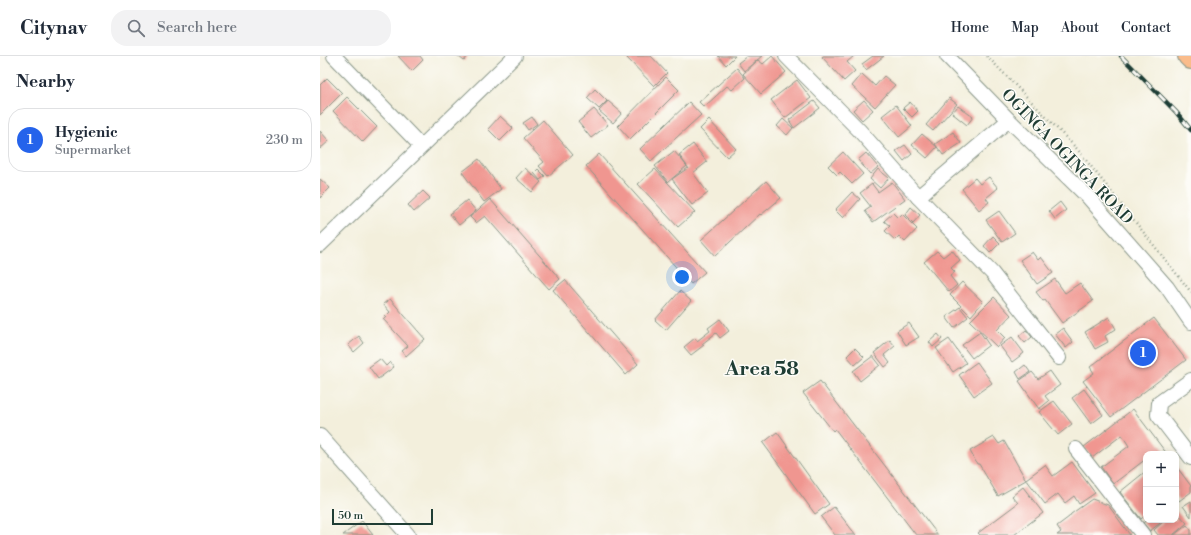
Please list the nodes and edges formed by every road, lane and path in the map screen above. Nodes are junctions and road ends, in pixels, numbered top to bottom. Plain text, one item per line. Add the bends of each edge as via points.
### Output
1 (334, 56) edge
2 (515, 56) edge
3 (786, 56) edge
4 (947, 56) edge
5 (987, 56) edge
6 (1188, 56) edge
7 (1191, 59) edge
8 (1009, 120) junction
9 (421, 146) junction
10 (918, 197) junction
11 (320, 245) edge
12 (1191, 292) edge
13 (1191, 322) edge
14 (1059, 358) dead end
15 (1191, 380) edge
16 (320, 436) edge
17 (1076, 449) dead end
18 (1191, 458) edge
19 (408, 535) edge
20 (1143, 535) edge

1 - 9 street
2 - 9 street
3 - 10 street via 859,130
4 - 8 street, OGINGA OGINGA ROAD
5 - 12 path via 1078,150
6 - 7 highway
8 - 10 street
8 - 13 street, OGINGA OGINGA ROAD via 1088,197 1167,287
9 - 11 street
10 - 14 street via 992,273
15 - 18 street via 1159,403 1158,415
16 - 19 street
17 - 20 street

